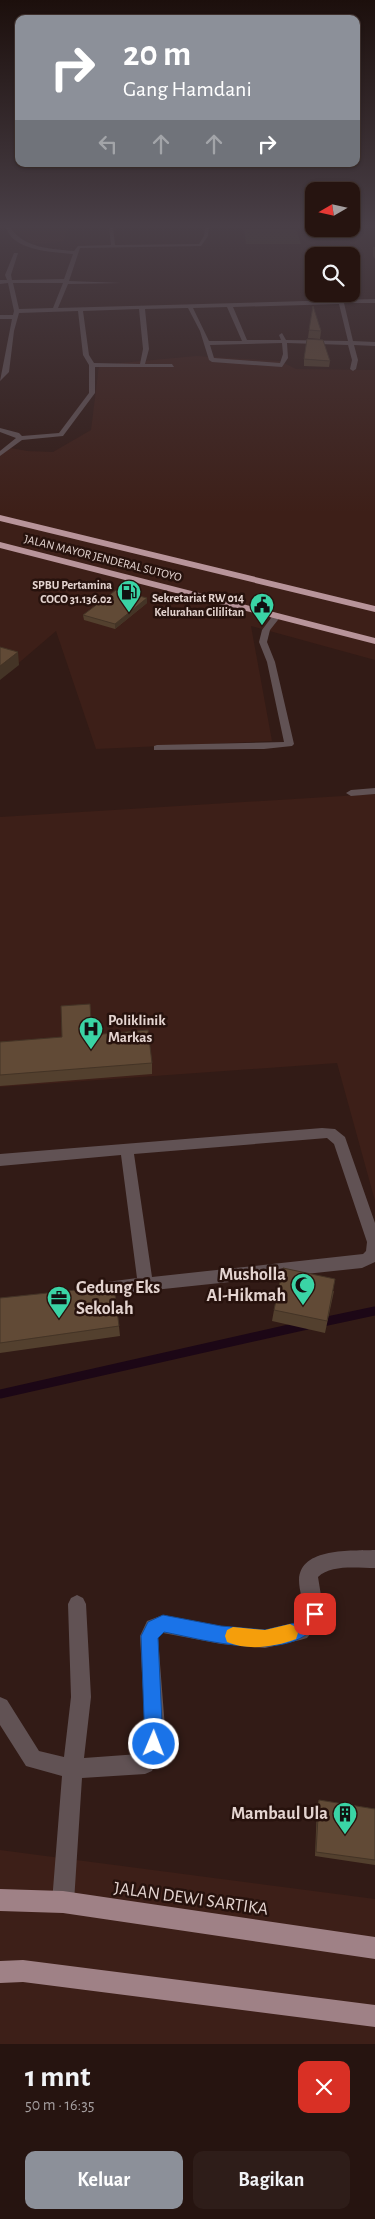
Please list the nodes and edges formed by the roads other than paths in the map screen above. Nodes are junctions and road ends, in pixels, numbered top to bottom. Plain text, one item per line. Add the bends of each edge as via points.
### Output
1 (14, 322) edge
2 (82, 322) edge
3 (143, 322) edge
4 (198, 322) edge
5 (237, 322) edge
6 (347, 322) edge
7 (283, 338) junction
8 (245, 342) junction
9 (208, 343) junction
10 (352, 343) junction
11 (375, 344) edge
12 (92, 365) junction
13 (142, 366) junction
14 (172, 366) dead end
15 (353, 369) dead end
16 (0, 379) edge
17 (0, 430) edge
18 (20, 438) junction
19 (0, 454) edge
20 (0, 518) edge
21 (0, 545) edge
22 (375, 609) edge
23 (277, 616) junction
24 (375, 641) edge
25 (157, 748) dead end
26 (375, 791) edge
27 (351, 793) dead end
28 (127, 1150) junction
29 (0, 1160) edge
30 (145, 1284) junction
31 (78, 1291) edge
32 (375, 1559) edge
33 (77, 1604) dead end
34 (0, 1707) edge
35 (73, 1769) junction
36 (0, 1900) edge
37 (63, 1902) junction
38 (375, 1948) edge
39 (0, 1972) edge
40 (375, 2016) edge

1 - 16 street via 6,372
2 - 12 street via 86,355
3 - 13 street via 146,349
4 - 9 street
5 - 8 street
6 - 10 street
7 - 8 street
7 - 9 street via 285,360 281,365 212,360
7 - 10 street
8 - 9 street
10 - 11 street
10 - 15 street
12 - 13 street
12 - 18 street via 92,393 63,433 54,437
13 - 14 street
17 - 18 street via 17,434
18 - 19 street
20 - 22 highway, JALAN MAYOR JENDERAL SUTOYO
21 - 23 highway, JALAN MAYOR JENDERAL SUTOYO
23 - 24 highway, JALAN MAYOR JENDERAL SUTOYO
23 - 25 street via 266,630 263,642 271,662 289,744
26 - 27 street
28 - 29 street
28 - 30 street
28 - 30 street via 330,1134 343,1146 374,1242 372,1255 362,1262
30 - 31 street
32 - 35 street via 324,1561 312,1568 308,1577 315,1614 300,1631 265,1639 163,1624 154,1628 149,1636 154,1744 145,1764
33 - 35 street via 81,1697
34 - 35 street via 33,1759
35 - 37 street
36 - 37 main road, JALAN DEWI SARTIKA
37 - 38 main road, JALAN DEWI SARTIKA
39 - 40 main road via 22,1971

